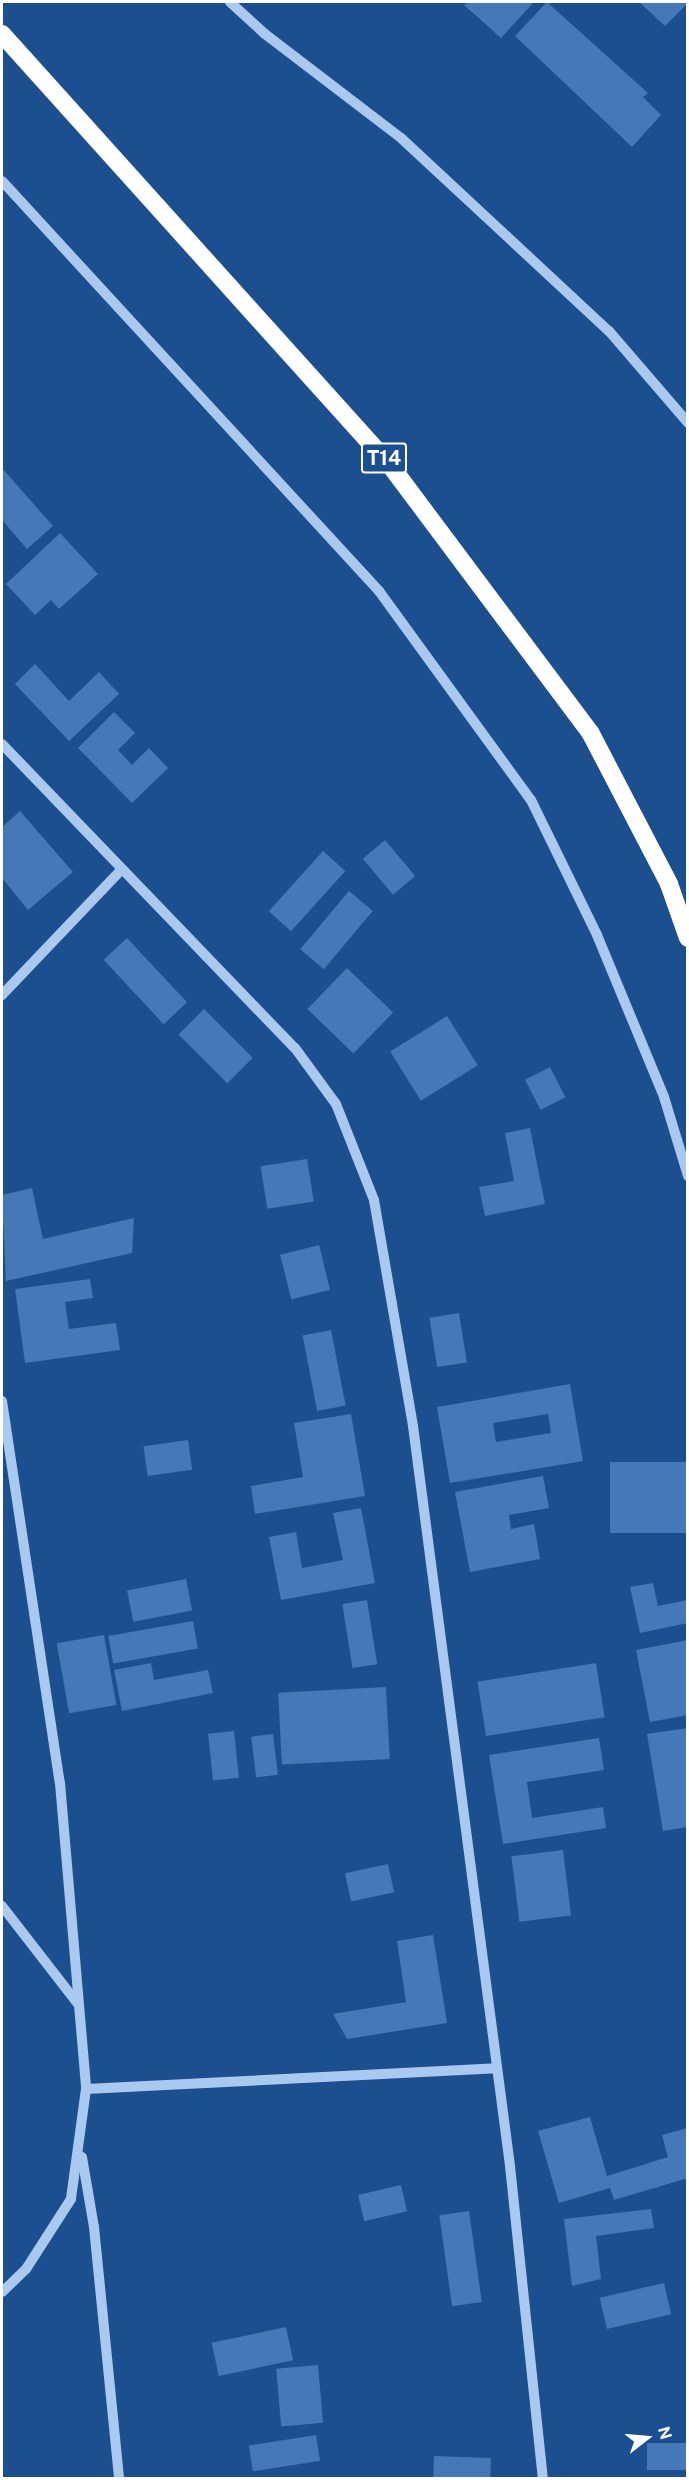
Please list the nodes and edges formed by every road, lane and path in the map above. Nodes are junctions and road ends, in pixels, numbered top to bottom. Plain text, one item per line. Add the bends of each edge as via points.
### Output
1 (230, 2) edge
2 (2, 34) edge
3 (2, 180) edge
4 (687, 423) edge
5 (2, 744) edge
6 (121, 870) junction
7 (687, 938) edge
8 (2, 995) edge
9 (687, 1176) edge
10 (2, 1401) edge
11 (2, 1906) edge
12 (78, 2004) junction
13 (496, 2068) junction
14 (86, 2089) junction
15 (80, 2150) junction
16 (2, 2292) edge
17 (119, 2478) edge
18 (543, 2478) edge

1 - 4 street via 265,34 401,138 601,323
2 - 7 highway, T14 via 115,155 405,484 590,732 669,884
3 - 9 street via 379,591 531,800 597,935 664,1097
5 - 6 street
6 - 8 street
6 - 13 street via 296,1048 336,1104 374,1200 413,1426
10 - 12 street via 60,1783
11 - 12 street
12 - 14 street
13 - 14 street
13 - 18 street
14 - 15 street
15 - 16 street via 71,2199 26,2269
15 - 17 street via 94,2227

